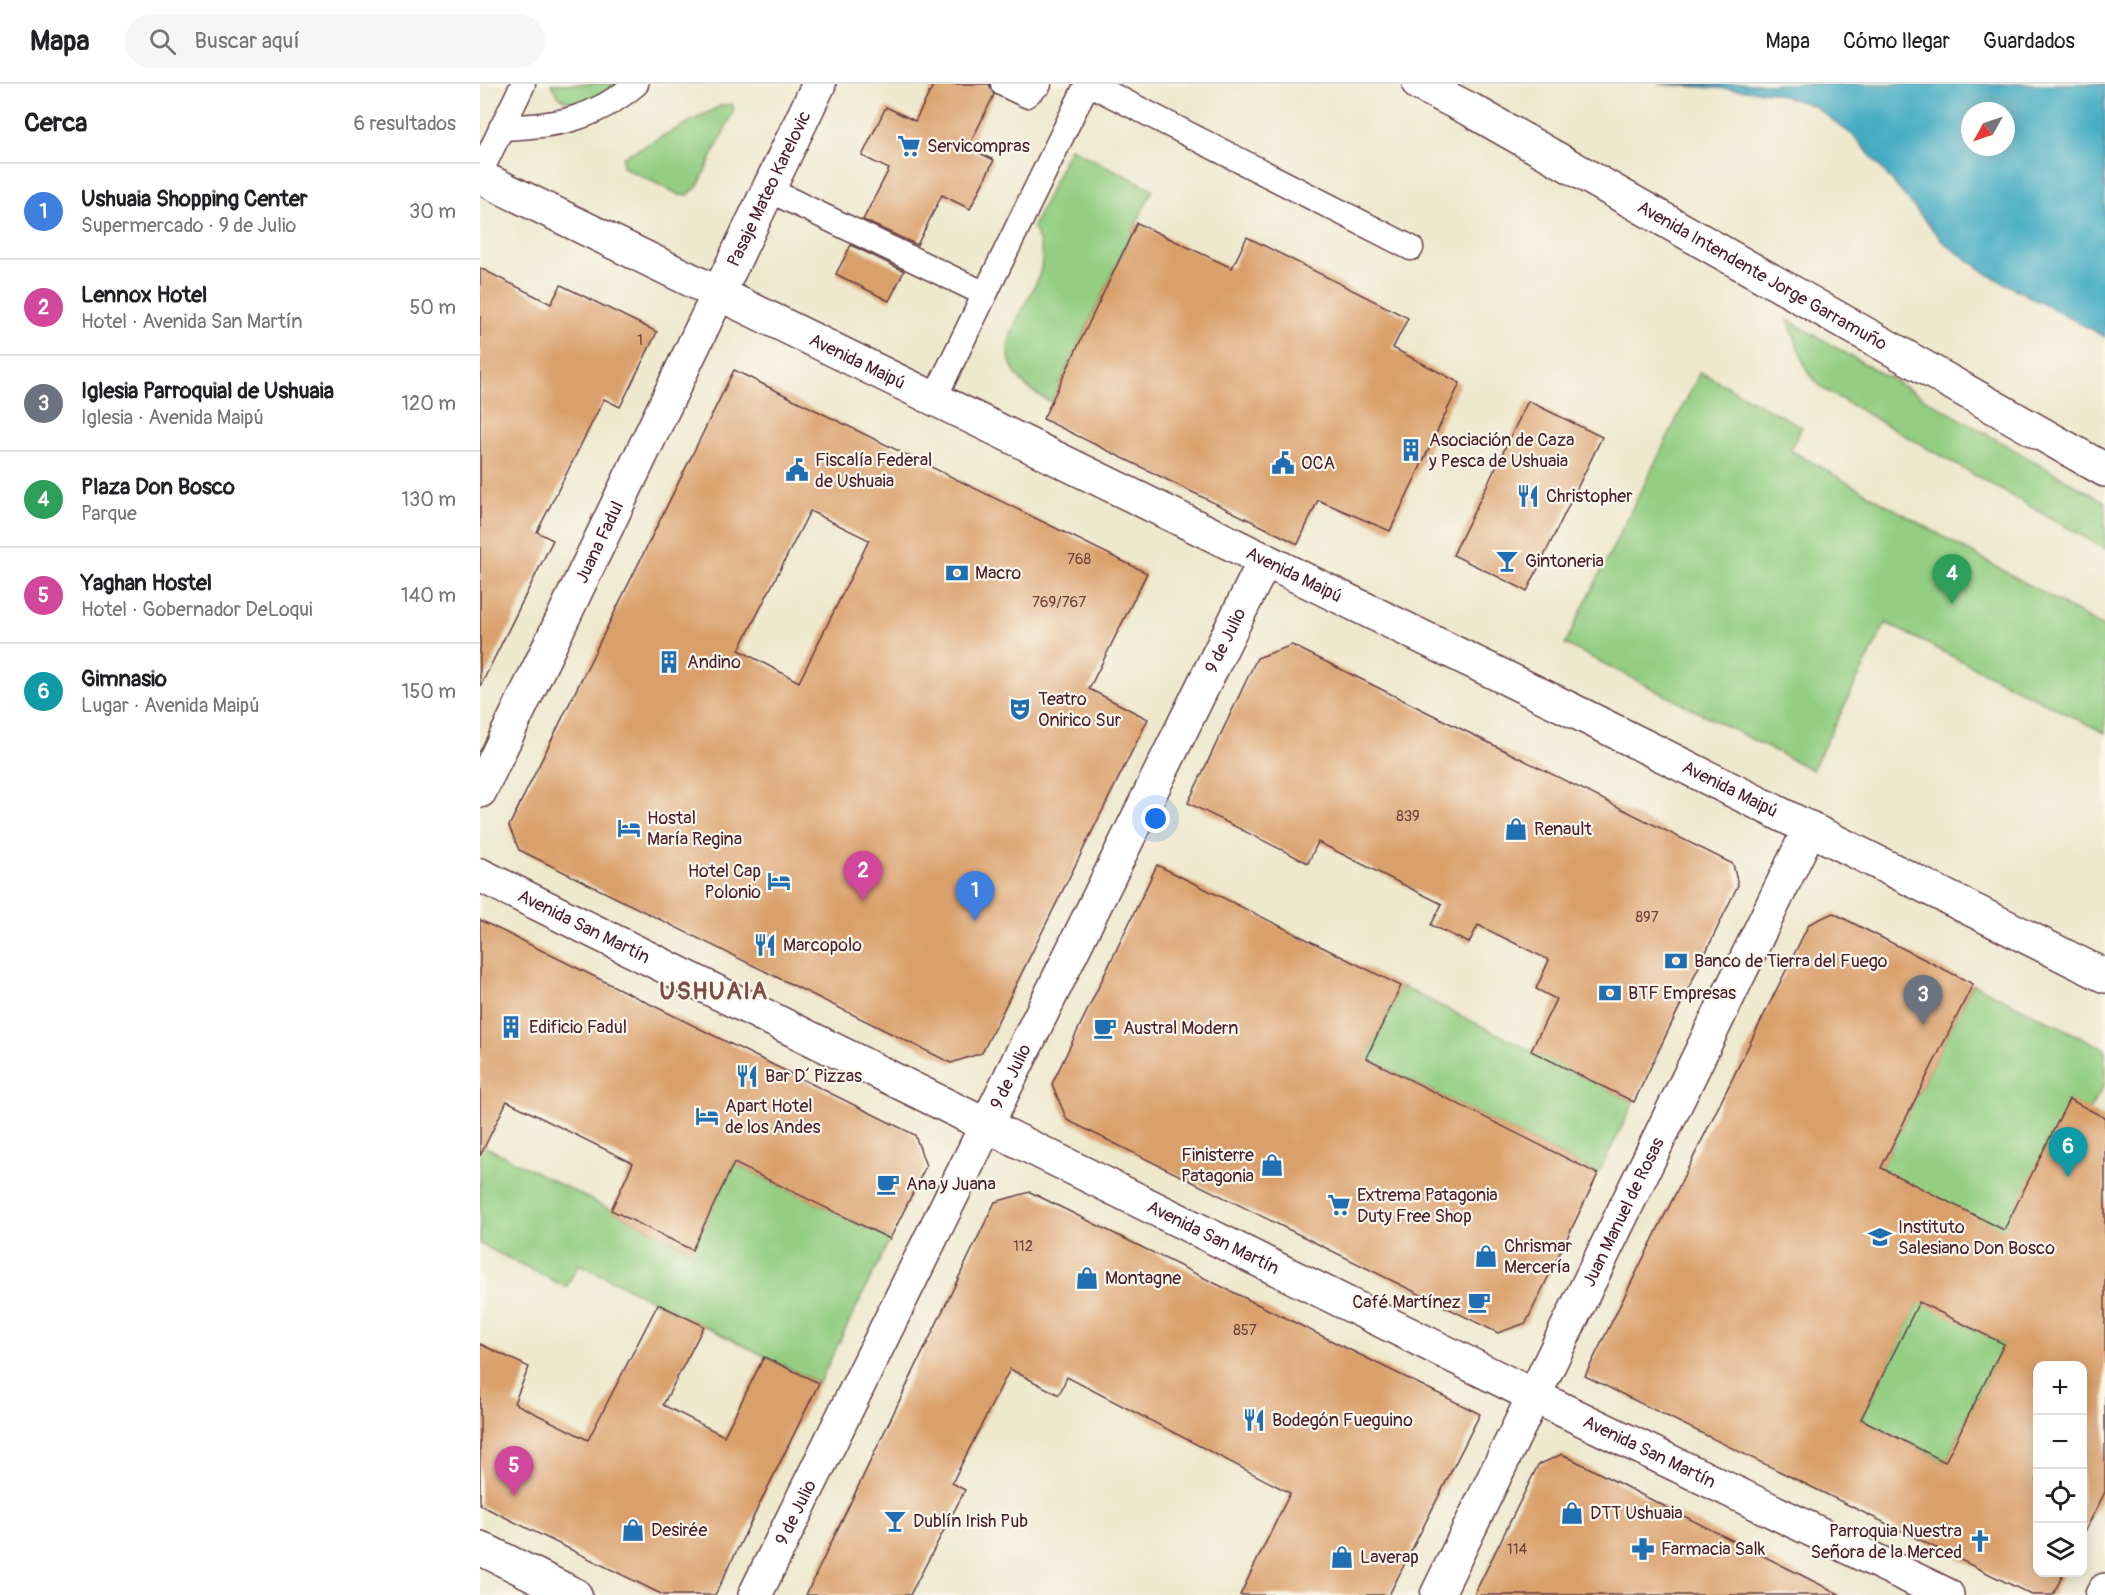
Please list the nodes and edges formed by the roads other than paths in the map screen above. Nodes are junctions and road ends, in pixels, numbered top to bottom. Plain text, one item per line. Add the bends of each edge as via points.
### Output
1 (523, 84) edge
2 (636, 84) edge
3 (819, 84) edge
4 (1003, 84) edge
5 (1039, 84) edge
6 (1089, 84) edge
7 (1419, 84) edge
8 (501, 128) junction
9 (480, 175) edge
10 (769, 190) junction
11 (1412, 248) dead end
12 (718, 294) junction
13 (985, 294) junction
14 (934, 399) junction
15 (2105, 470) edge
16 (1265, 560) junction
17 (480, 791) edge
18 (1810, 828) junction
19 (480, 875) edge
20 (2105, 976) edge
21 (986, 1125) junction
22 (1534, 1396) junction
23 (480, 1548) edge
24 (2105, 1590) edge
25 (575, 1595) edge
26 (755, 1595) edge
27 (1437, 1595) edge
28 (1947, 1595) edge
29 (2102, 1595) edge

1 - 8 lane
2 - 8 lane via 588,116 535,127
3 - 10 main road, Pasaje Mateo Karelovic
4 - 5 lane via 1026,95
6 - 11 lane
6 - 13 lane
7 - 15 main road, Avenida Intendente Jorge Garramuño
8 - 9 lane
9 - 12 main road, Avenida Maipú
10 - 12 main road, Pasaje Mateo Karelovic
10 - 13 lane
12 - 14 main road, Avenida Maipú
12 - 17 main road, Juana Fadul
13 - 14 lane
14 - 16 main road, Avenida Maipú
16 - 18 main road, Avenida Maipú
16 - 21 main road, 9 de Julio
18 - 20 main road, Avenida Maipú
18 - 22 main road, Juan Manuel de Rosas
19 - 21 main road, Avenida San Martín
21 - 22 main road, Avenida San Martín
21 - 26 main road, 9 de Julio
22 - 27 main road, Juan Manuel de Rosas
22 - 28 main road, Avenida San Martín
23 - 25 main road
24 - 29 main road

